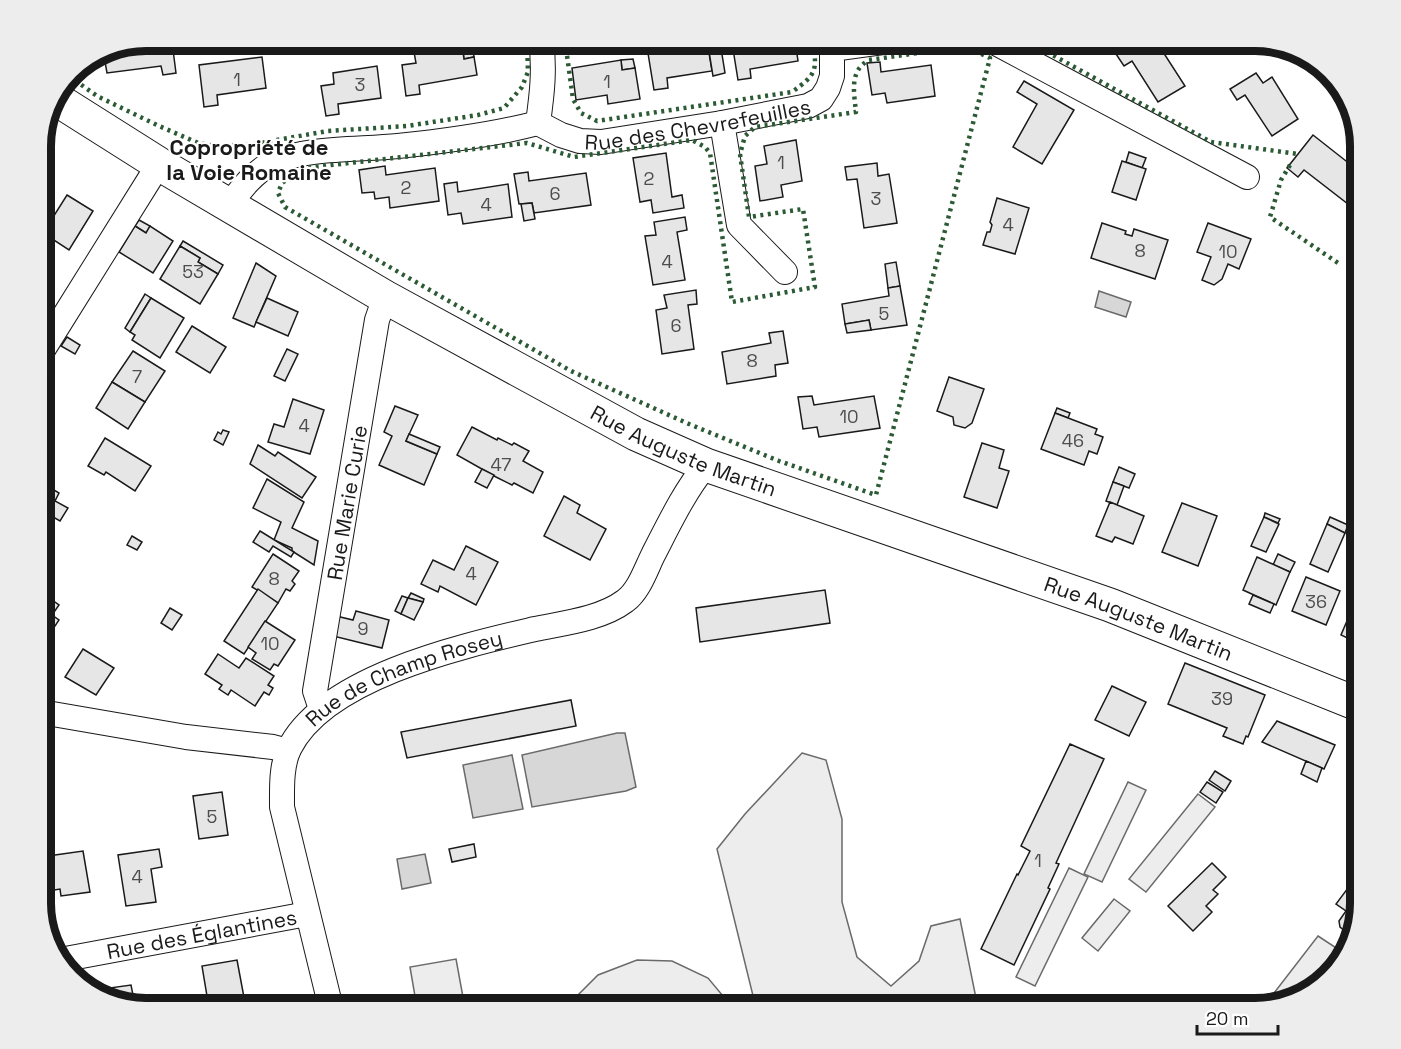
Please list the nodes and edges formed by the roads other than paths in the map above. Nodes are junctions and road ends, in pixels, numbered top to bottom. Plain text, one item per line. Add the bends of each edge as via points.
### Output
1 (543, 51) edge
2 (832, 51) edge
3 (1012, 51) edge
4 (62, 102) edge
5 (538, 123) junction
6 (723, 123) junction
7 (159, 164) junction
8 (1247, 177) dead end
9 (230, 204) junction
10 (785, 272) dead end
11 (385, 297) junction
12 (51, 337) edge
13 (706, 465) junction
14 (1350, 701) edge
15 (321, 709) junction
16 (51, 714) edge
17 (288, 751) junction
18 (307, 914) junction
19 (69, 958) edge
20 (328, 998) edge

1 - 5 street via 544,86
2 - 6 street, Rue des Chevrefeuilles via 832,76 820,99 807,106
3 - 8 street
4 - 7 main road, Rue Auguste Martin
5 - 6 street, Rue des Chevrefeuilles via 580,141 601,142
5 - 9 street via 475,136 300,155 258,172
6 - 10 street via 739,225
7 - 9 main road, Rue Auguste Martin
7 - 12 street
9 - 11 main road, Rue Auguste Martin
11 - 13 main road, Rue Auguste Martin via 636,434
11 - 15 street, Rue Marie Curie via 375,329 315,692
13 - 14 main road, Rue Auguste Martin via 1110,605
13 - 15 street, Rue de Champ Rosey via 682,498 626,600 597,615 406,664
15 - 17 street, Rue de Champ Rosey
16 - 17 street, Rue de Champ Rosey
17 - 18 street via 282,807
18 - 19 street, Rue des Églantines
18 - 20 street

